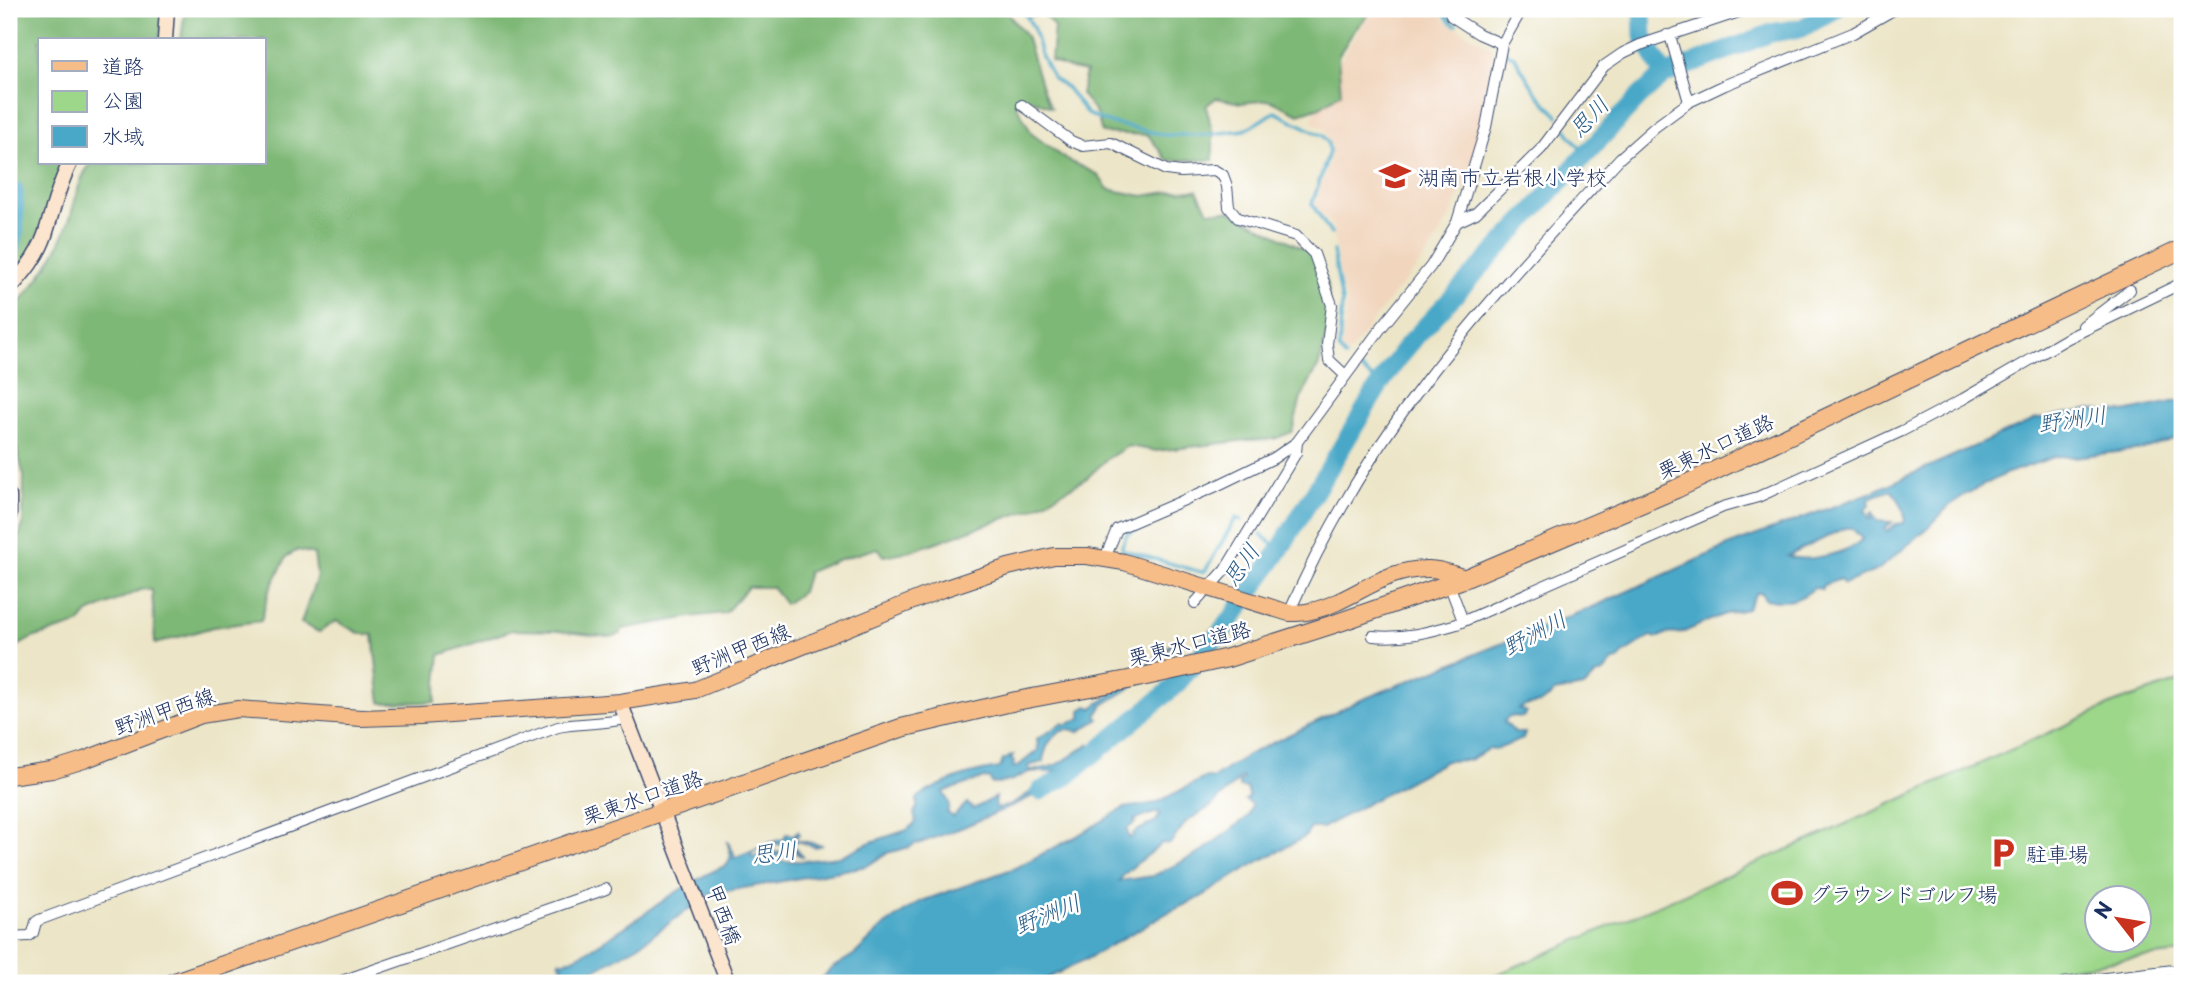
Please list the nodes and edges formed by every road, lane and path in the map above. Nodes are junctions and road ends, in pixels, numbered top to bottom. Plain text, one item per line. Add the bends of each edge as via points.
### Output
1 (167, 9) edge
2 (1449, 9) edge
3 (1522, 9) edge
4 (1748, 9) edge
5 (1895, 9) edge
6 (1669, 37) junction
7 (165, 38) edge
8 (1502, 44) junction
9 (1689, 101) junction
10 (1021, 105) dead end
11 (70, 164) edge
12 (1457, 222) junction
13 (2182, 250) edge
14 (2182, 283) edge
15 (9, 289) edge
16 (2130, 290) dead end
17 (2068, 338) junction
18 (1345, 375) junction
19 (1297, 442) junction
20 (9, 496) edge
21 (9, 516) edge
22 (1105, 558) junction
23 (1458, 581) junction
24 (1210, 590) junction
25 (1195, 603) dead end
26 (1287, 613) junction
27 (1463, 621) junction
28 (1373, 636) dead end
29 (620, 702) junction
30 (575, 704) junction
31 (626, 718) junction
32 (573, 723) junction
33 (9, 776) edge
34 (664, 813) junction
35 (606, 889) dead end
36 (9, 937) edge
37 (2182, 969) edge
38 (172, 983) edge
39 (336, 983) edge
40 (728, 983) edge
41 (2063, 983) edge

1 - 7 street
2 - 8 street via 1451,16
3 - 8 street
4 - 6 street
5 - 9 street via 1853,33
6 - 9 street
6 - 12 street via 1644,43 1604,66 1541,149 1476,213
8 - 12 street via 1486,127
9 - 26 street via 1620,158 1428,378 1343,504
10 - 18 street via 1083,146 1111,143 1166,170 1203,169 1223,175 1229,207 1238,218 1296,236 1314,254 1332,305 1329,360
11 - 15 street via 37,251
12 - 18 street via 1430,266
13 - 23 highway, 栗東水口道路 via 1676,489
14 - 17 street
16 - 17 street
17 - 27 street via 1963,399 1865,448
18 - 19 street
19 - 22 street via 1225,482 1117,529
19 - 24 street via 1296,453
20 - 21 street
22 - 24 main road, 野洲甲西線
22 - 29 main road, 野洲甲西線 via 1054,556 1008,567 858,622 695,690
23 - 26 main road via 1431,569 1412,570 1311,611
23 - 27 street
23 - 34 highway, 栗東水口道路 via 1228,658 901,728
24 - 25 street
24 - 26 main road, 野洲甲西線
27 - 28 street via 1417,635
29 - 30 main road, 野洲甲西線
29 - 31 street, 甲西橋
30 - 32 street
30 - 33 main road, 野洲甲西線 via 361,718 238,709 201,715 52,770
31 - 32 street
31 - 34 street, 甲西橋
32 - 36 street via 39,920 29,936
34 - 38 highway, 栗東水口道路
34 - 40 street, 甲西橋
35 - 39 street
37 - 41 street

